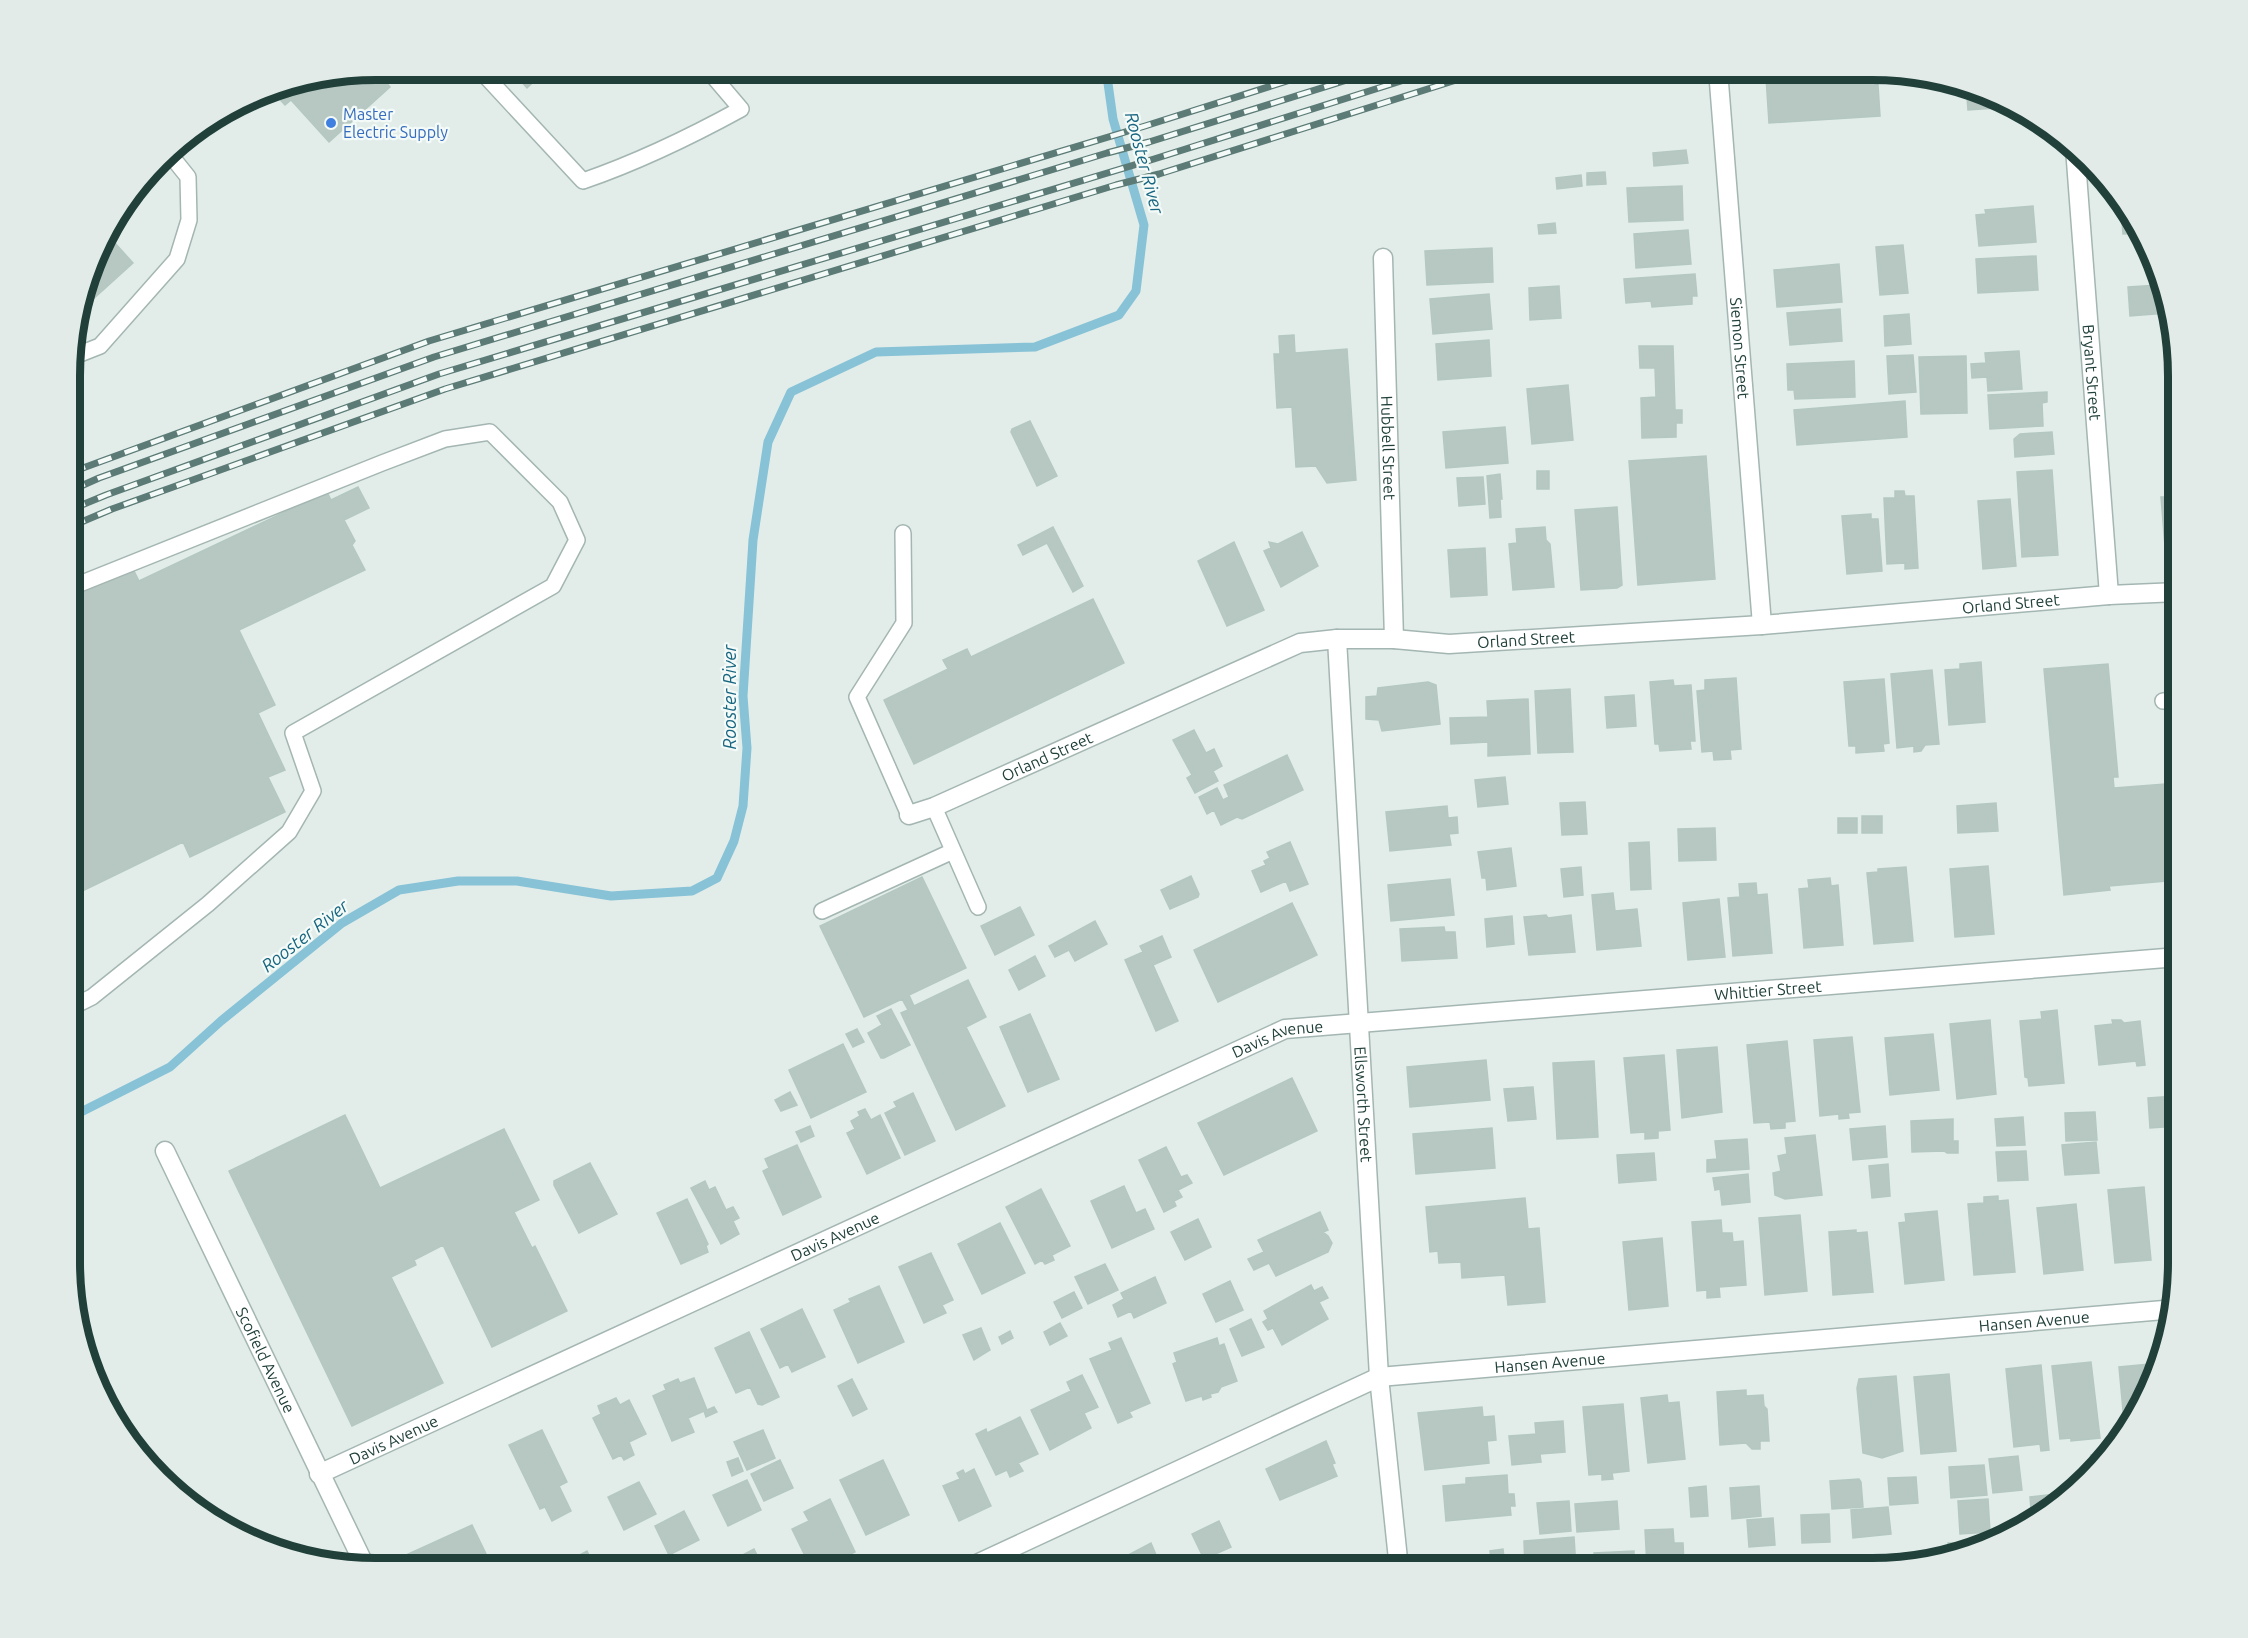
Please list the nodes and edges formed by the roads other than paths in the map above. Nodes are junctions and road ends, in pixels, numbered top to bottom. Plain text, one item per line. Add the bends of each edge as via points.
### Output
1 (489, 80) edge
2 (716, 80) edge
3 (1719, 80) edge
4 (174, 159) edge
5 (2076, 160) edge
6 (1383, 258) dead end
7 (80, 354) edge
8 (903, 533) dead end
9 (80, 584) edge
10 (2168, 592) edge
11 (2109, 595) junction
12 (1762, 626) junction
13 (1338, 639) junction
14 (1394, 639) junction
15 (934, 807) junction
16 (909, 815) joint
17 (953, 850) junction
18 (978, 907) dead end
19 (822, 911) dead end
20 (2168, 958) edge
21 (80, 1003) edge
22 (1358, 1024) junction
23 (165, 1151) dead end
24 (2165, 1310) edge
25 (1379, 1377) junction
26 (320, 1473) junction
27 (361, 1558) edge
28 (990, 1558) edge
29 (1398, 1558) edge

1 - 2 lane via 583,181 741,109
3 - 12 street, Siemon Street
4 - 7 lane via 188,177 189,220 177,259 100,346
5 - 11 street, Bryant Street
6 - 14 street, Hubbell Street
8 - 16 lane via 904,623 857,697
9 - 21 lane via 445,439 490,432 560,502 577,540 553,586 293,733 313,791 289,832 208,904
10 - 11 street, Orland Street
11 - 12 street, Orland Street
12 - 14 street, Orland Street via 1449,644
13 - 14 street, Orland Street
13 - 15 street, Orland Street via 1300,643
13 - 22 street, Ellsworth Street
15 - 16 street, Orland Street
15 - 17 lane
17 - 18 lane
17 - 19 lane
20 - 22 street, Whittier Street
22 - 25 street, Ellsworth Street
22 - 26 street, Davis Avenue via 1285,1029
23 - 26 street, Scofield Avenue
24 - 25 street, Hansen Avenue
25 - 28 street, Hansen Avenue
25 - 29 street, Ellsworth Street
26 - 27 street, Scofield Avenue

